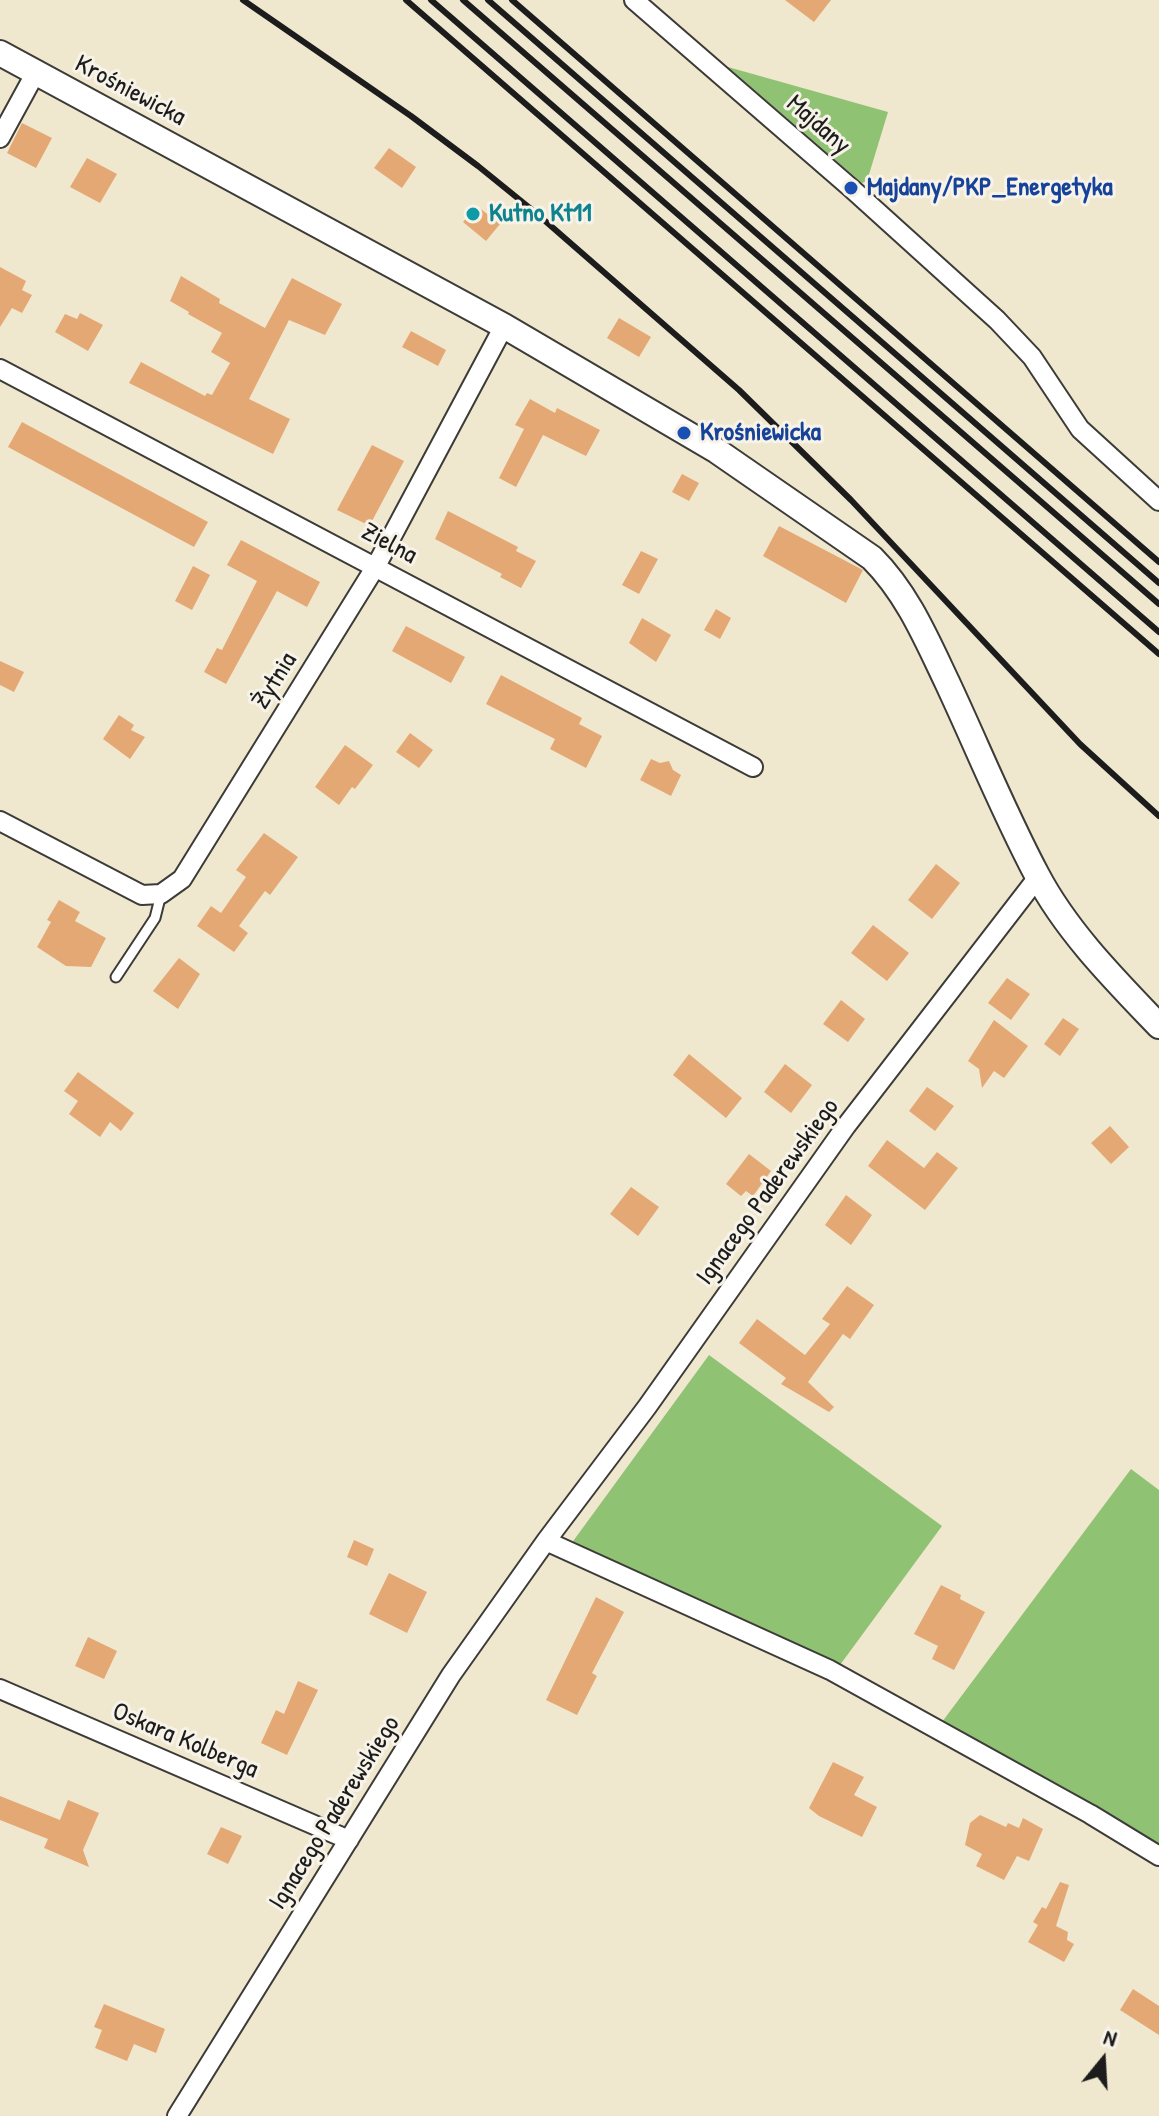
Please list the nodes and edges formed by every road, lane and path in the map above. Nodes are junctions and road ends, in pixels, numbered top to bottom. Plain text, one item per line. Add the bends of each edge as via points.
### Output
1 (634, 0) edge
2 (0, 53) edge
3 (36, 72) junction
4 (0, 138) edge
5 (504, 326) junction
6 (0, 369) edge
7 (1159, 501) edge
8 (376, 566) junction
9 (753, 767) dead end
10 (0, 821) edge
11 (1038, 877) junction
12 (161, 894) junction
13 (116, 977) dead end
14 (1159, 1026) edge
15 (546, 1541) junction
16 (0, 1689) edge
17 (349, 1840) junction
18 (1159, 1856) edge
19 (177, 2116) edge

1 - 7 street, Majdany via 997,320 1032,357 1080,429
2 - 3 street, Krośniewicka
3 - 4 street
3 - 5 street, Krośniewicka
5 - 8 street, Żytnia
5 - 11 street, Krośniewicka via 717,451 872,558 890,576 916,618
6 - 8 street, Zielna
8 - 9 street, Zielna
8 - 12 street, Żytnia via 182,879
10 - 12 street via 142,895
11 - 14 street, Krośniewicka via 1081,938
11 - 15 street, Ignacego Paderewskiego via 846,1126
12 - 13 lane via 155,918
15 - 17 street, Ignacego Paderewskiego via 451,1675
15 - 18 street via 830,1670
16 - 17 street, Oskara Kolberga
17 - 19 street, Ignacego Paderewskiego

